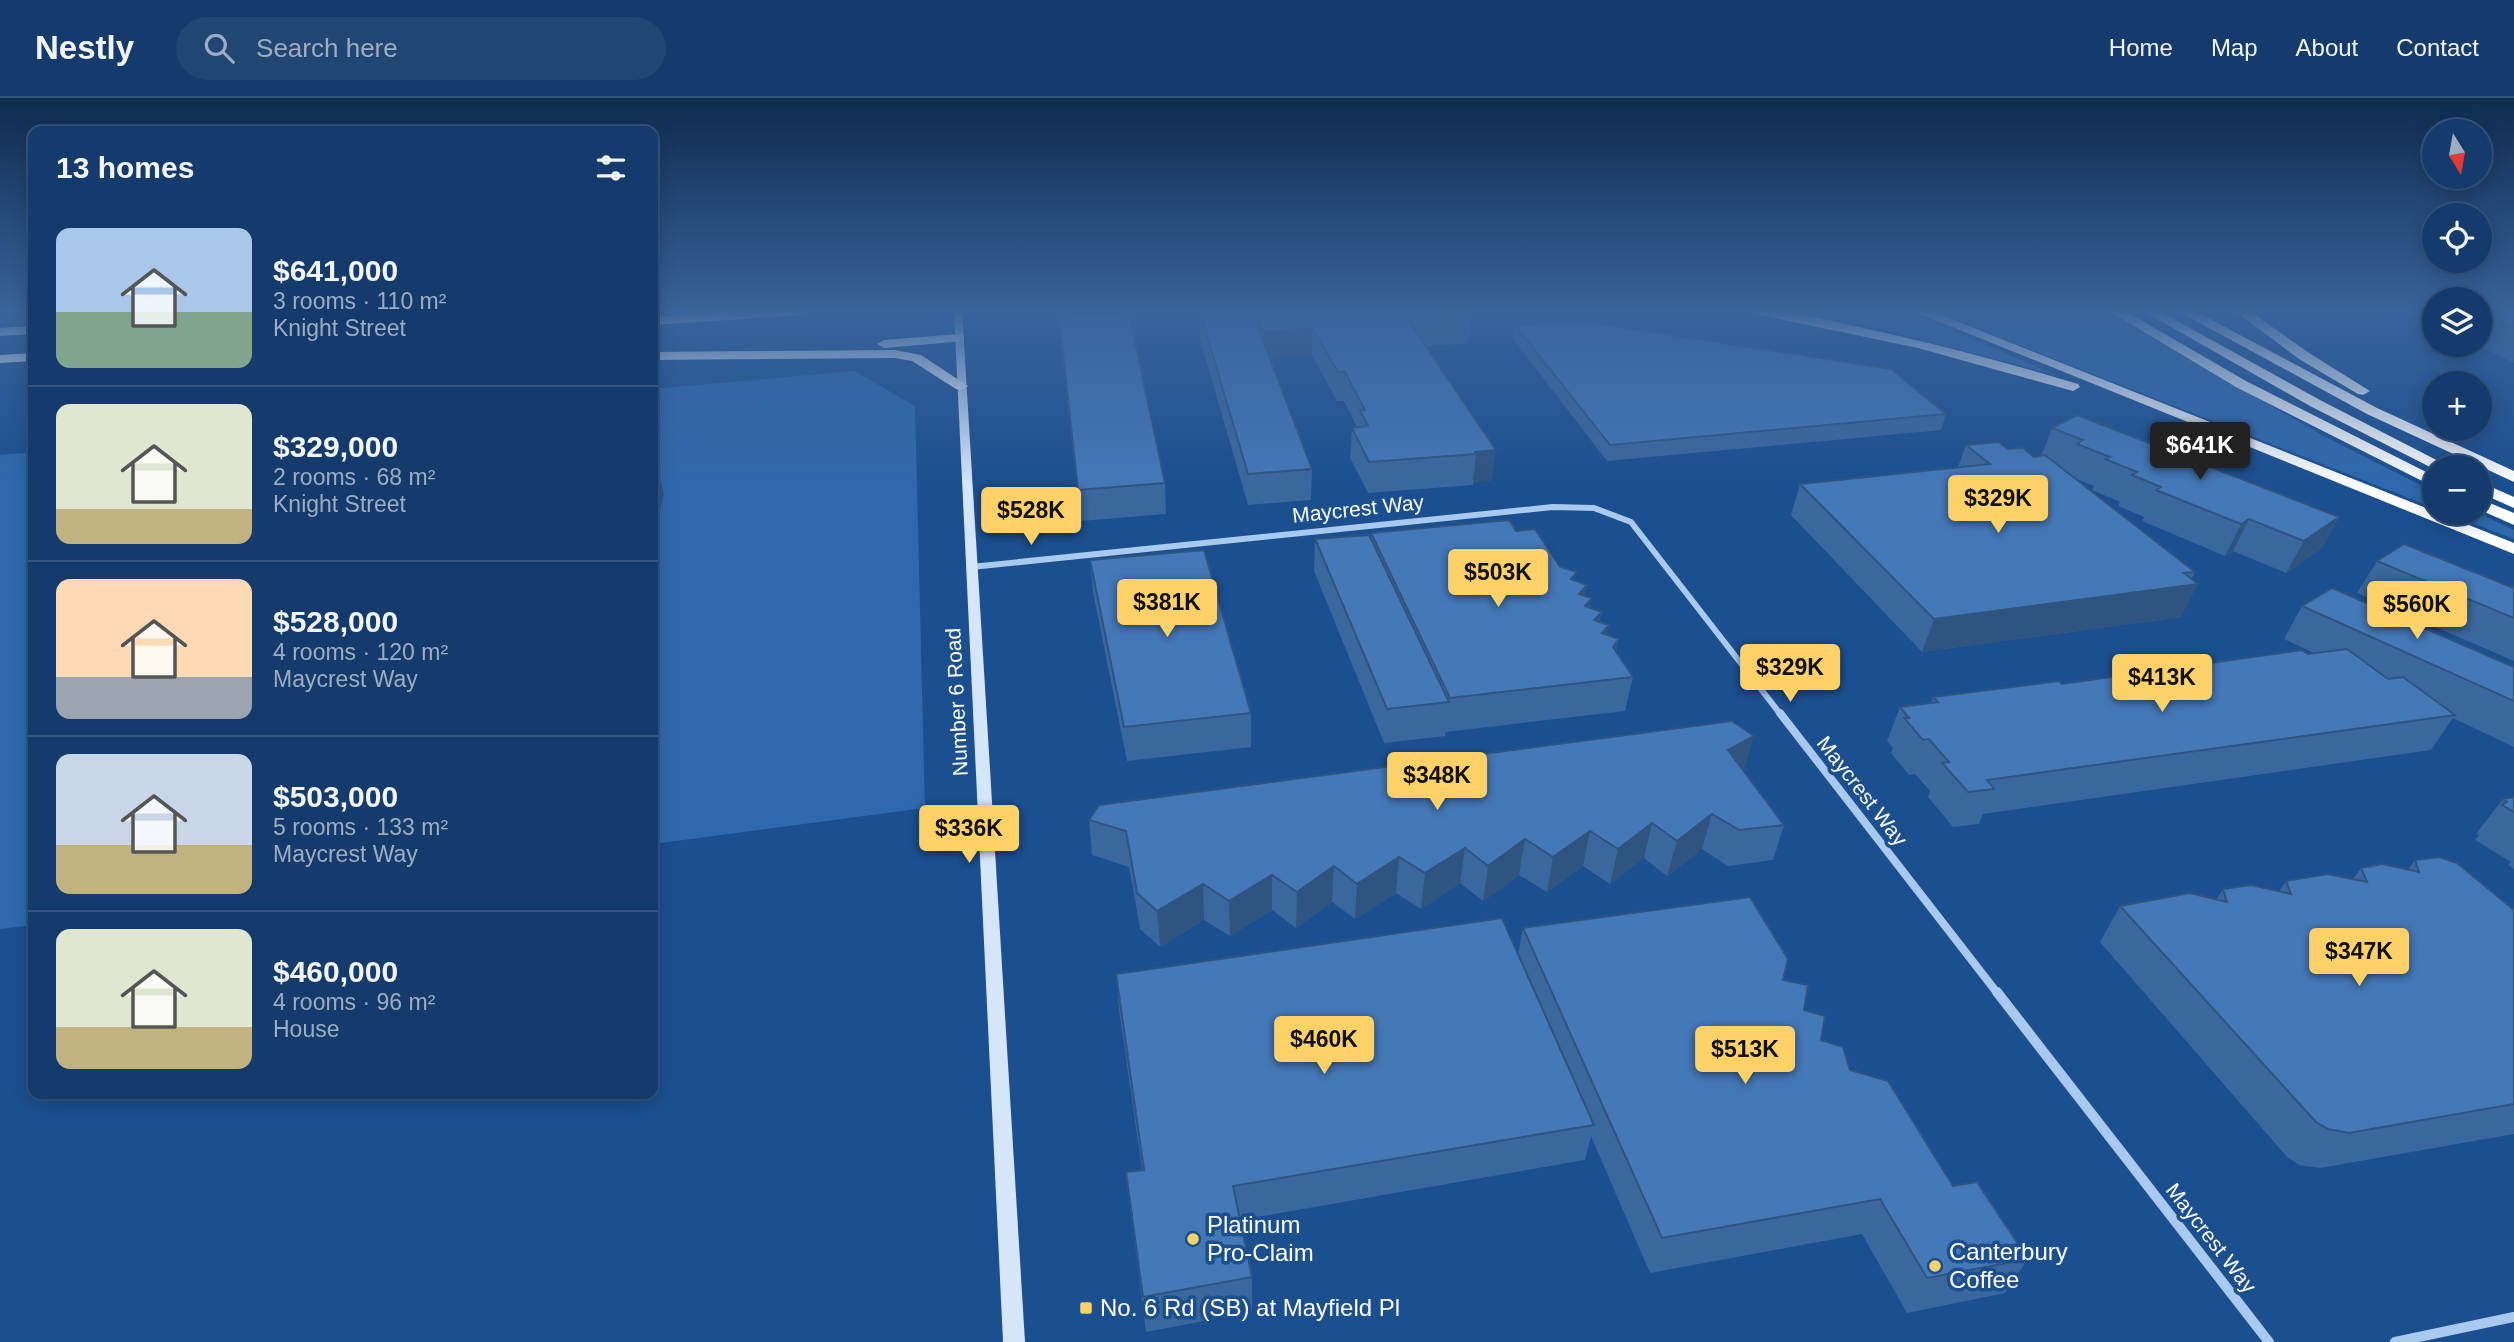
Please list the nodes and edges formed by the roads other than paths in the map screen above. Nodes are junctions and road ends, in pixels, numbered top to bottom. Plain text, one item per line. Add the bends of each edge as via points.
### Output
1 (933, 369) edge
2 (960, 369) edge
3 (2007, 369) edge
4 (2063, 369) edge
5 (2215, 369) edge
6 (2254, 369) edge
7 (2294, 369) edge
8 (2327, 369) edge
9 (961, 387) junction
10 (2422, 457) edge
11 (2514, 470) edge
12 (2422, 476) edge
13 (2514, 477) edge
14 (2342, 482) junction
15 (2492, 493) edge
16 (2514, 503) edge
17 (2492, 510) edge
18 (2514, 520) edge
19 (2514, 549) edge
20 (971, 567) junction
21 (2514, 1317) edge
22 (1014, 1342) edge
23 (2269, 1342) edge
24 (2395, 1342) edge

1 - 9 highway
2 - 9 main road, Number 6 Road
3 - 14 highway
4 - 14 highway
5 - 12 highway
6 - 10 highway
7 - 13 highway
8 - 11 highway
9 - 20 main road, Number 6 Road
14 - 19 highway
15 - 16 highway
17 - 18 highway
20 - 22 main road, Number 6 Road
20 - 23 street, Maycrest Way via 1553,507 1606,509 1631,522
21 - 24 street

